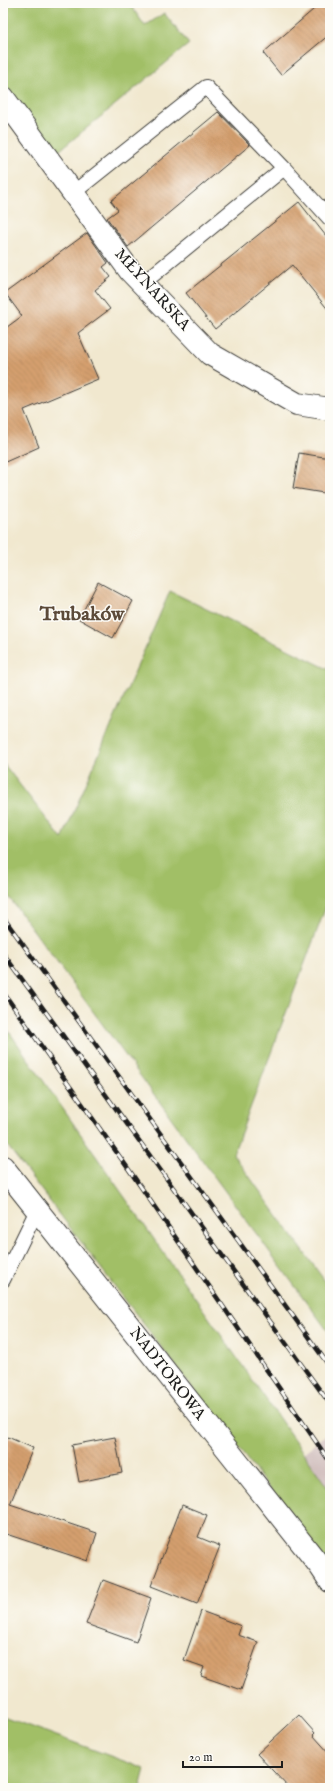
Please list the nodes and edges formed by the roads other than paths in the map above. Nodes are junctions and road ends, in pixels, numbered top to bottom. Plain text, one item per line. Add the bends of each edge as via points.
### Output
1 (3, 97) edge
2 (284, 168) junction
3 (73, 193) junction
4 (325, 203) edge
5 (330, 218) edge
6 (142, 284) junction
7 (330, 409) edge
8 (3, 1167) edge
9 (37, 1210) junction
10 (3, 1280) edge
11 (330, 1581) edge

1 - 3 street, MŁYNARSKA
2 - 3 lane via 206,87
2 - 4 lane
2 - 6 lane
3 - 6 street, MŁYNARSKA
4 - 5 lane
6 - 7 street, MŁYNARSKA via 210,354 297,404
8 - 9 street, NADTOROWA
9 - 10 lane
9 - 11 street, NADTOROWA

